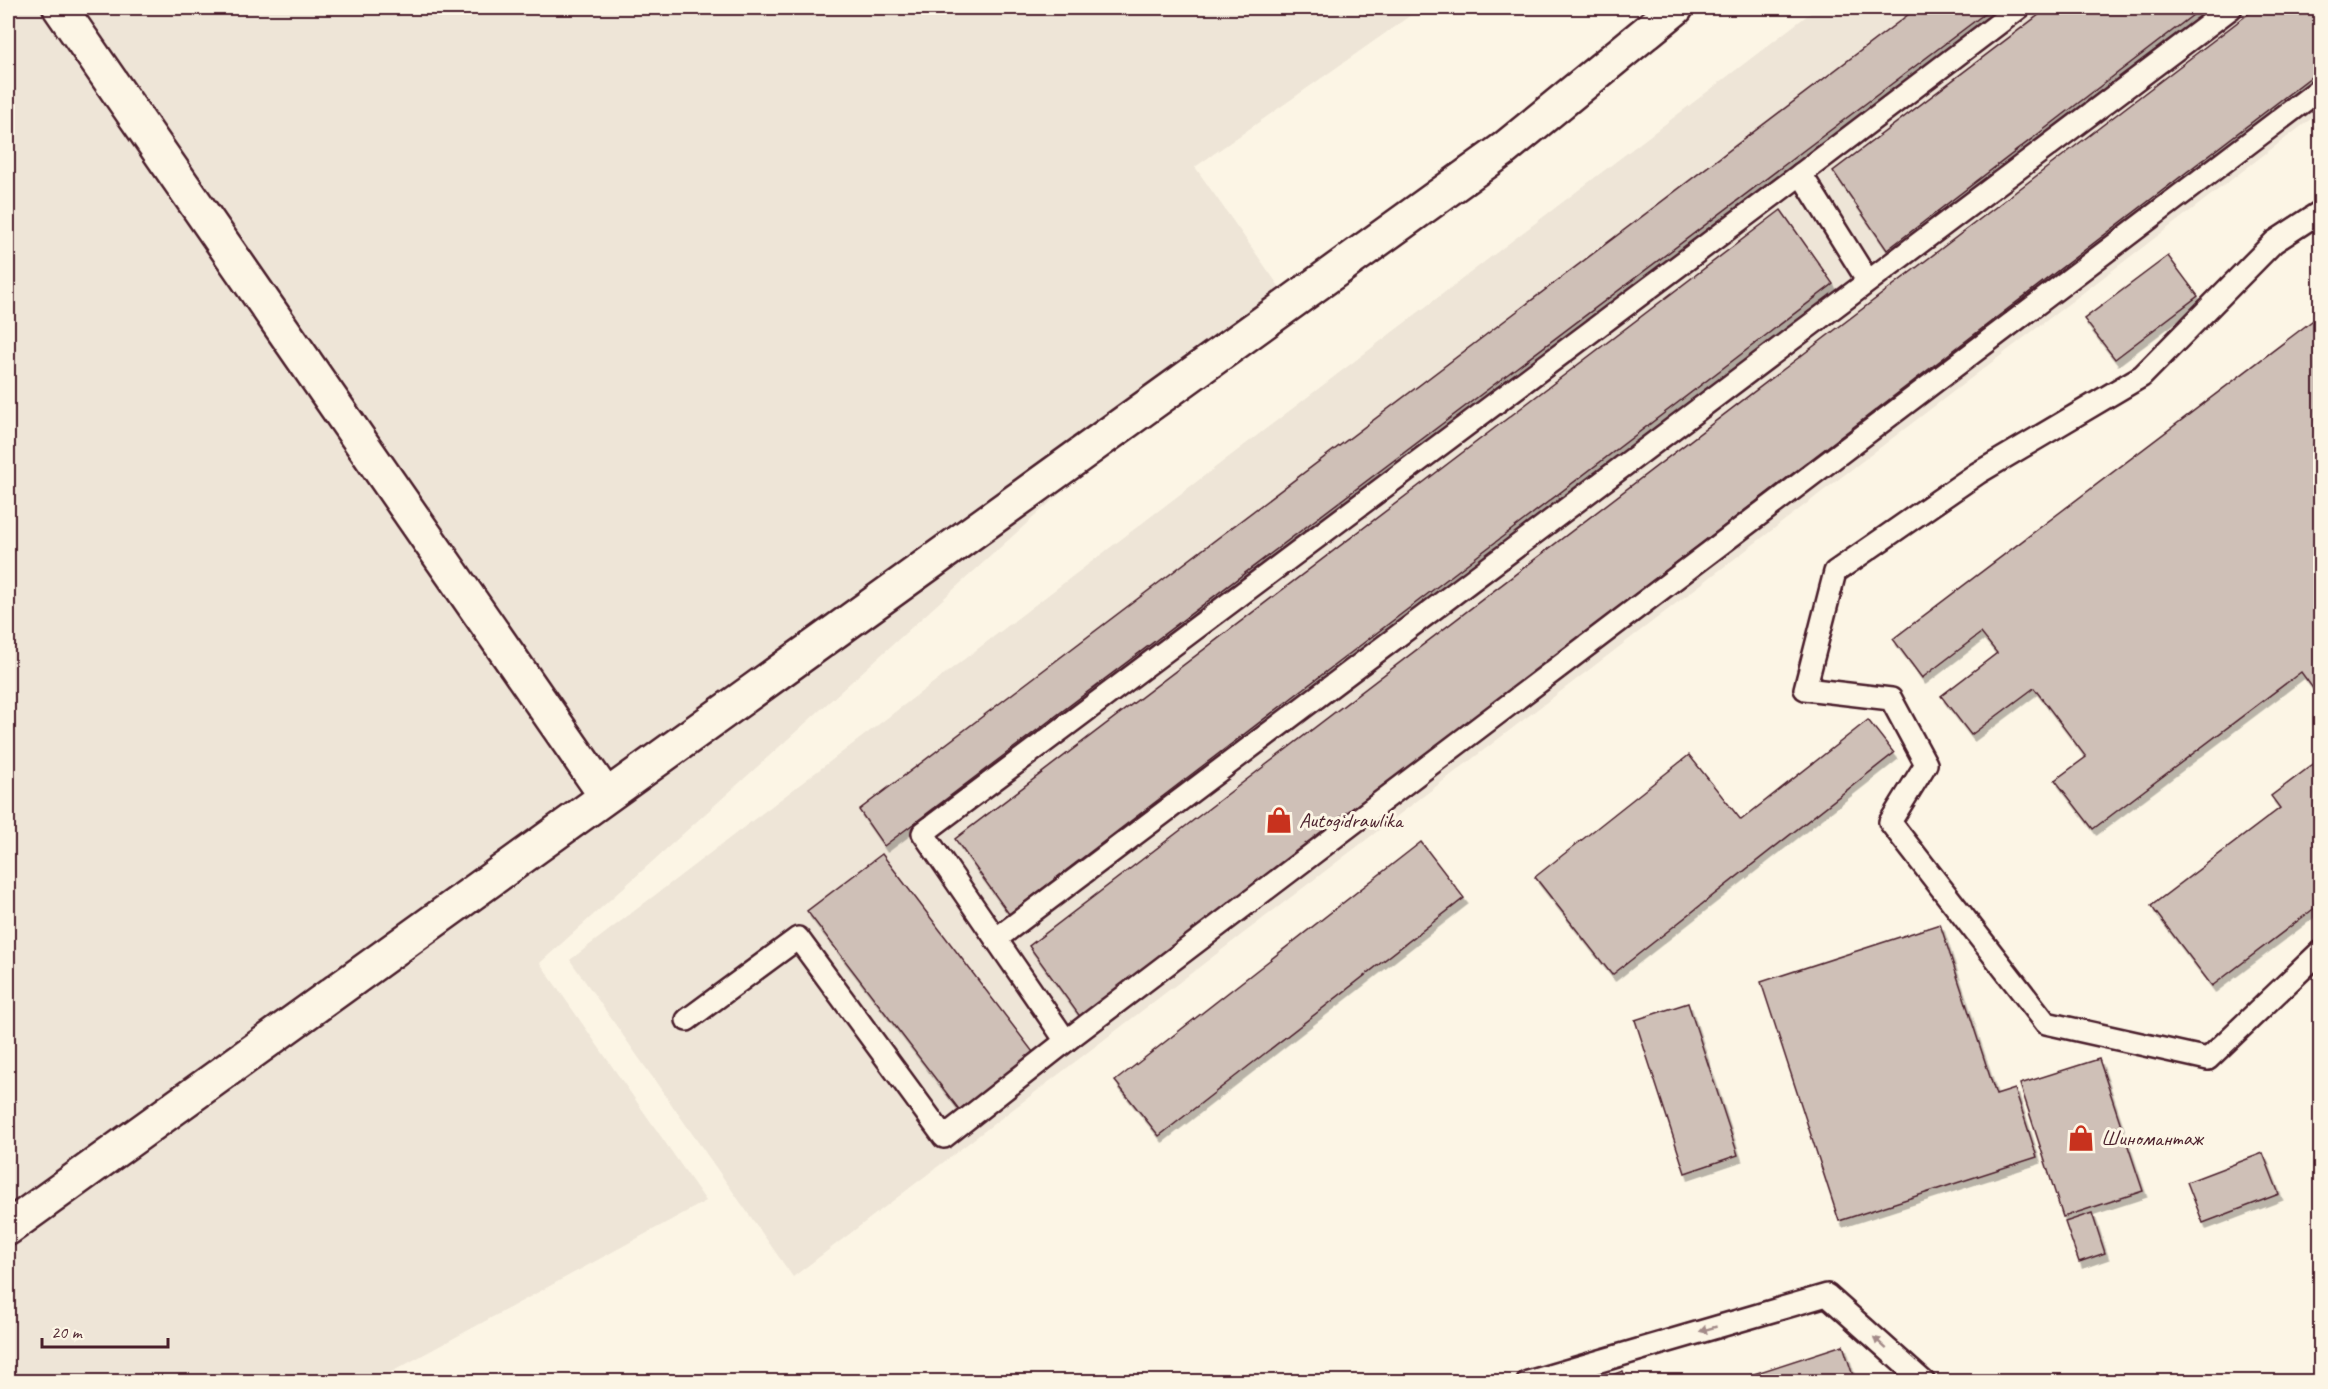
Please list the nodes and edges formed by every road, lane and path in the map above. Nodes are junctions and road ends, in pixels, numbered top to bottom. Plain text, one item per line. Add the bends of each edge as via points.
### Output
1 (60, 8) edge
2 (1676, 8) edge
3 (2019, 8) edge
4 (2231, 8) edge
5 (2320, 89) edge
6 (1801, 174) junction
7 (2320, 212) edge
8 (1868, 281) junction
9 (597, 783) dead end
10 (996, 939) junction
11 (2320, 952) edge
12 (687, 1020) dead end
13 (1066, 1041) junction
14 (8, 1228) edge
15 (1528, 1382) edge
16 (1924, 1382) edge

1 - 9 street
2 - 14 street via 1504,149
3 - 6 lane
4 - 8 lane
5 - 13 lane
6 - 8 lane
6 - 10 lane via 923,833
7 - 11 lane via 2274,242 2142,376 1978,473 1835,572 1805,689 1891,699 1926,764 1890,822 2046,1023 2208,1059
8 - 10 lane
10 - 13 lane
12 - 13 lane via 798,938 944,1137
16 -> 15 lane via 1827,1295

